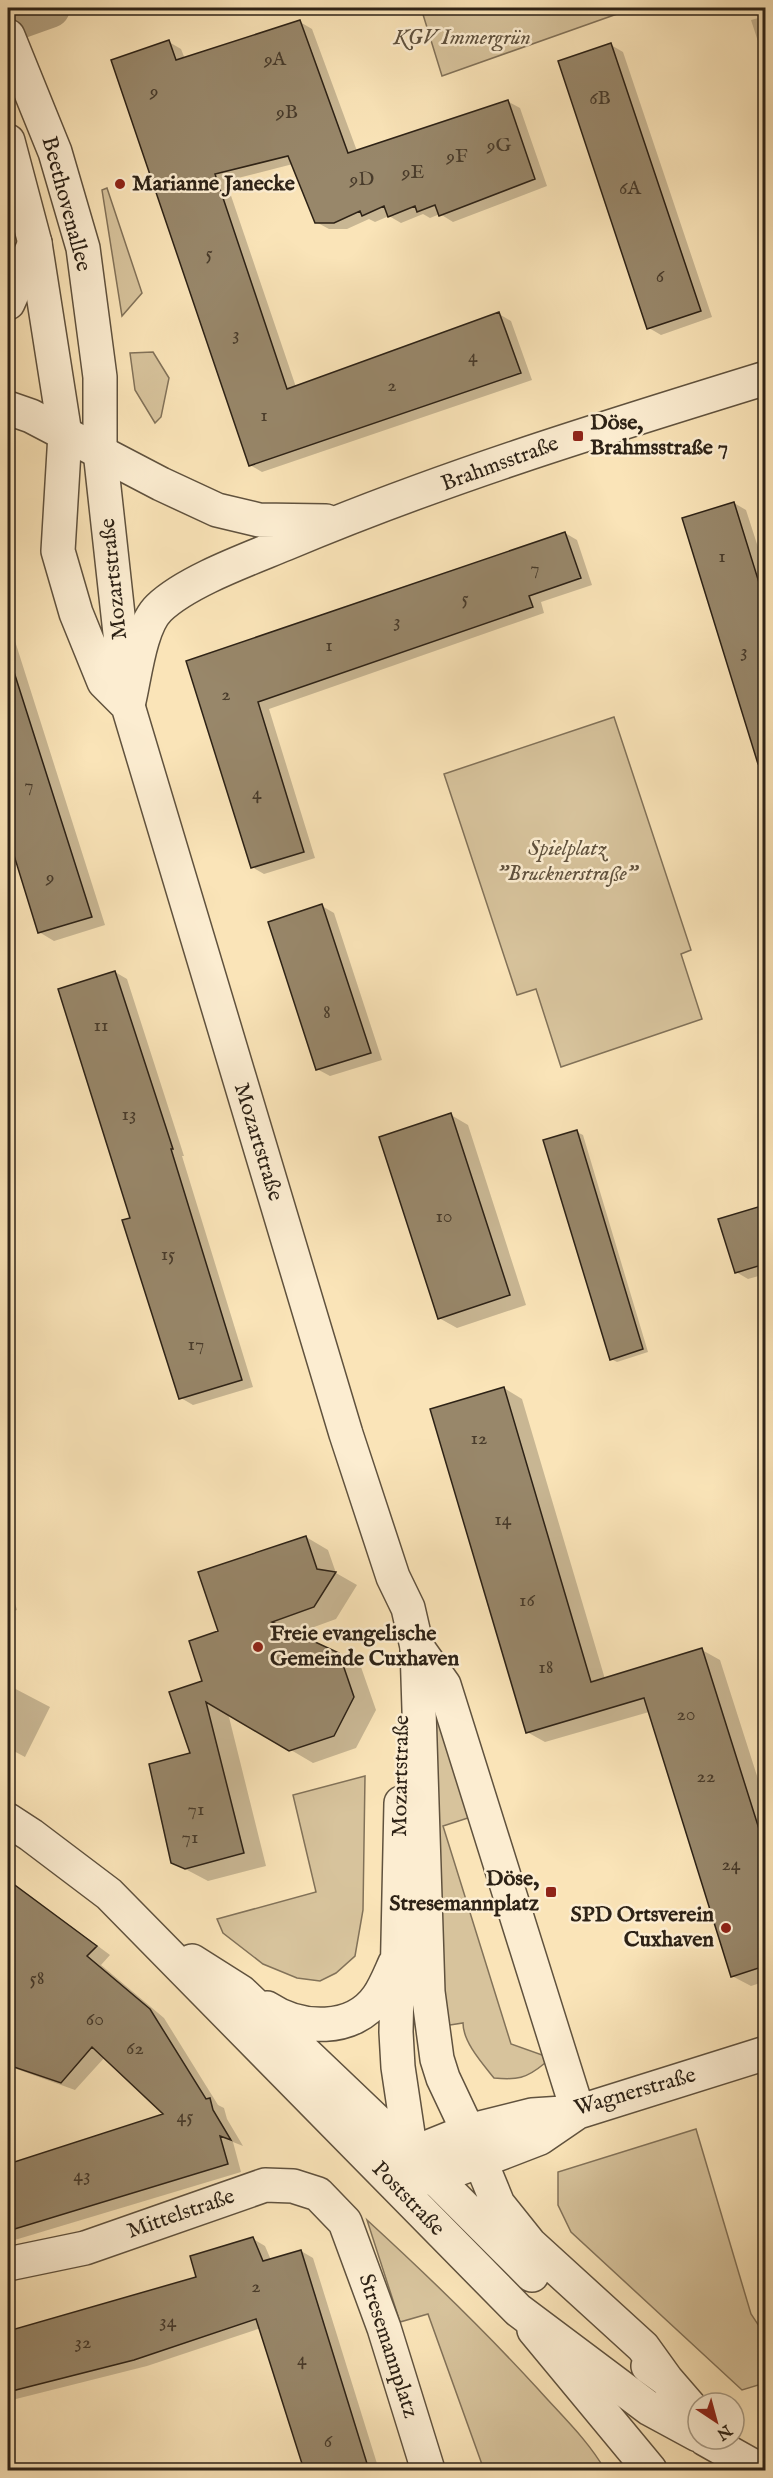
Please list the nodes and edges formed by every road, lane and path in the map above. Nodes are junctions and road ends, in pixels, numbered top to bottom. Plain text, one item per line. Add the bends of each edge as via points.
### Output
1 (8, 36) edge
2 (8, 141) edge
3 (35, 243) junction
4 (8, 303) edge
5 (765, 378) edge
6 (8, 408) edge
7 (64, 434) junction
8 (100, 451) junction
9 (339, 521) junction
10 (128, 706) junction
11 (393, 1577) junction
12 (417, 1647) junction
13 (8, 1820) edge
14 (144, 1932) junction
15 (399, 1956) junction
16 (241, 1992) junction
17 (765, 2053) edge
18 (578, 2112) junction
19 (468, 2131) junction
20 (411, 2154) junction
21 (481, 2161) junction
22 (383, 2172) junction
23 (434, 2178) junction
24 (345, 2222) joint
25 (8, 2264) edge
26 (518, 2310) junction
27 (666, 2379) junction
28 (686, 2402) edge
29 (686, 2428) edge
30 (428, 2470) edge
31 (650, 2470) edge

1 - 8 street, Beethovenallee via 55,152 83,248 100,377
2 - 3 street, Beethovenallee
3 - 4 street
3 - 7 street, Beethovenallee
5 - 9 street, Brahmsstraße via 578,436
6 - 7 street, Brahmsstraße
7 - 8 street, Brahmsstraße
7 - 10 street, Mozartstraße via 58,551 76,613 104,682
8 - 9 street, Brahmsstraße via 217,510 259,520
8 - 10 street, Mozartstraße
9 - 10 street, Brahmsstraße via 194,585 158,608 145,631
10 - 11 street, Mozartstraße via 346,1434
11 - 12 street, Mozartstraße via 408,1608
11 - 15 street, Mozartstraße via 403,1690
12 - 18 street, Mozartstraße via 444,1685
12 - 19 street, Mozartstraße via 428,1992 443,2078
13 - 14 street, Poststraße via 109,1894
14 - 16 street, Poststraße
14 - 22 street, Poststraße
15 - 16 street via 378,1997 348,2021 309,2026 272,2012
15 - 20 street, Mozartstraße via 398,2067
16 - 20 street, Poststraße
17 - 18 street, Wagnerstraße
18 - 19 street, Wagnerstraße via 532,2115
18 - 21 street via 540,2138
19 - 20 street, Wagnerstraße
19 - 21 street, Mozartstraße
20 - 22 street, Wagnerstraße
20 - 23 street, Poststraße
21 - 23 street
21 - 27 street, Mozartstraße via 498,2204 530,2244 644,2348
22 - 23 street via 408,2178
22 - 26 street, Poststraße
23 - 27 street, Poststraße via 548,2291
24 - 25 street, Mittelstraße via 318,2194 293,2186 265,2185 85,2248
24 - 30 street, Stresemannplatz via 384,2328
26 - 29 street, Poststraße via 650,2409
26 - 31 street
27 - 28 street, Poststraße

